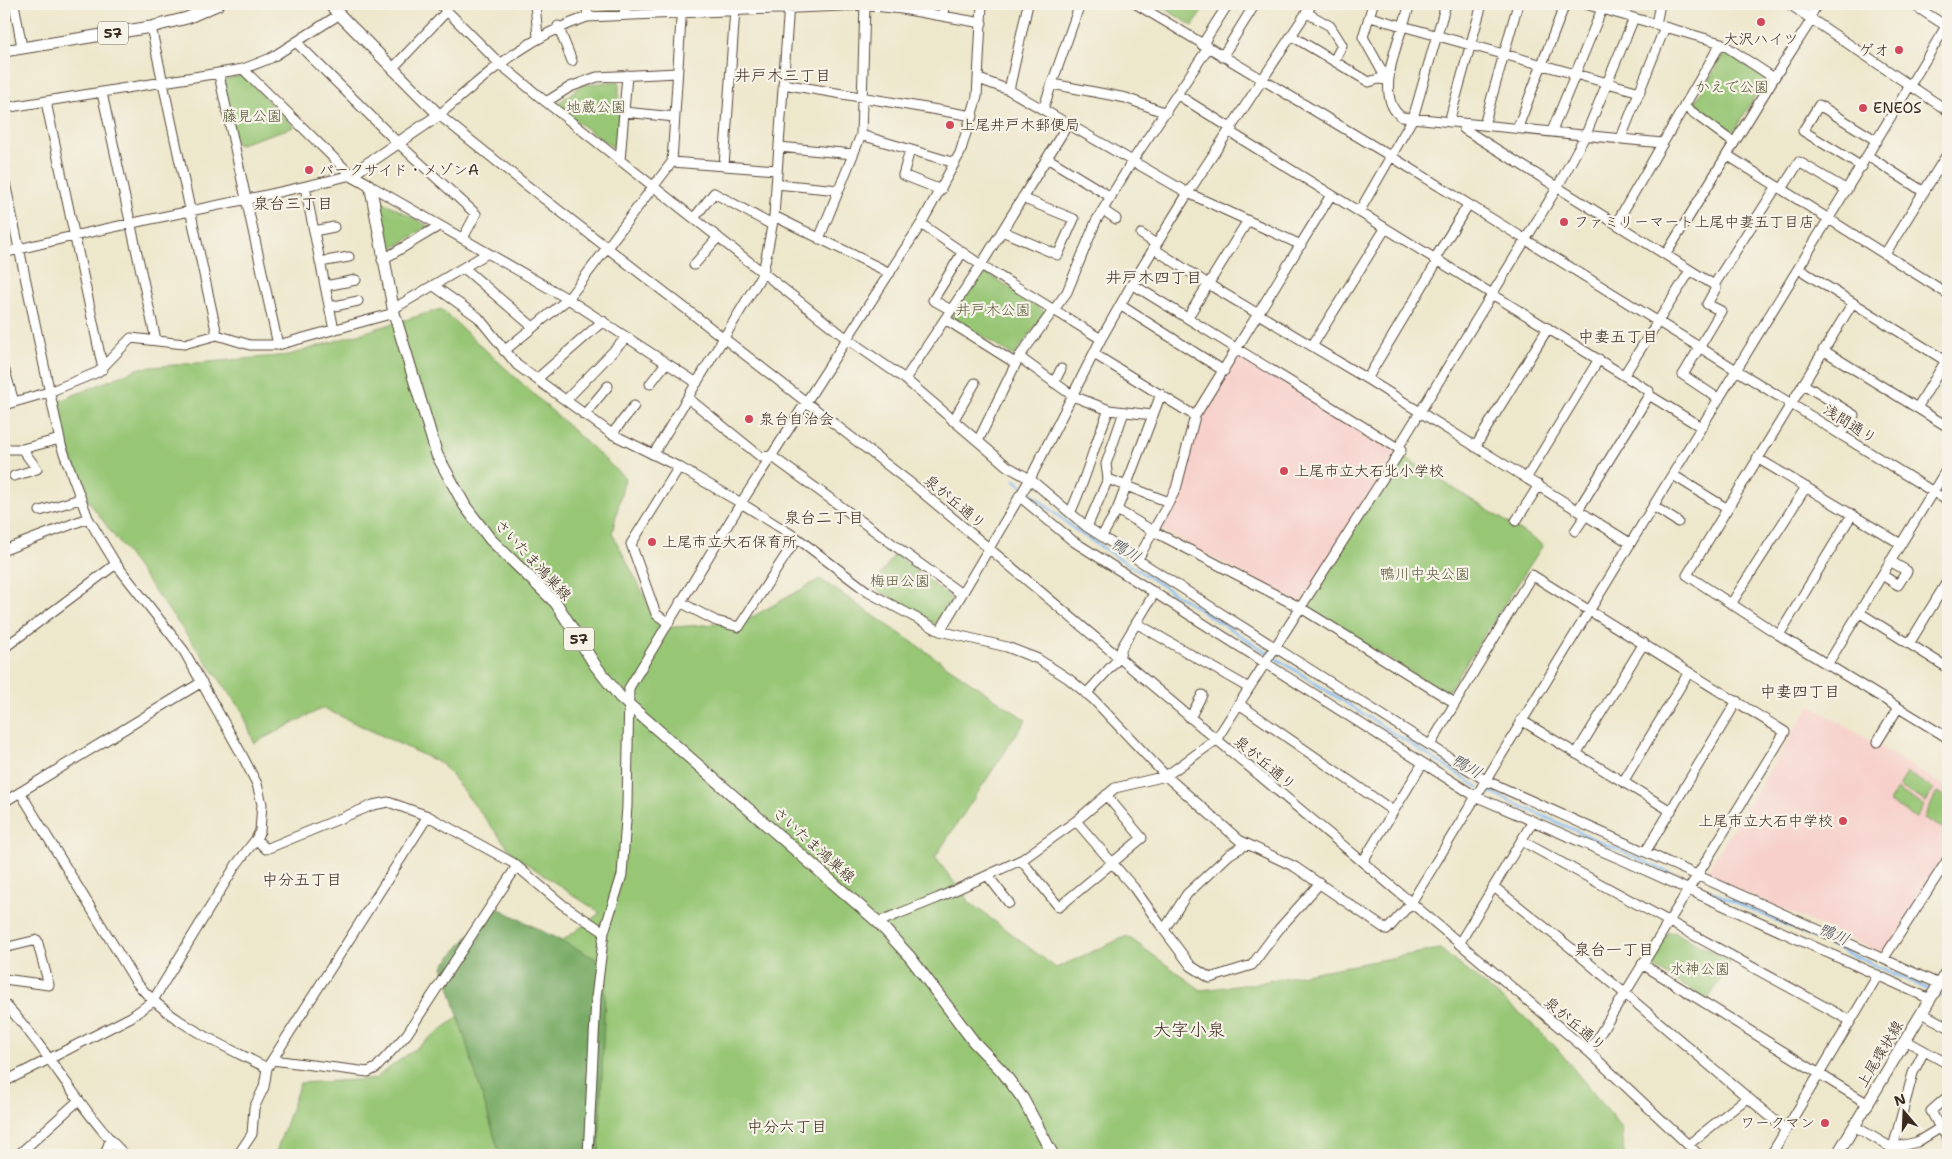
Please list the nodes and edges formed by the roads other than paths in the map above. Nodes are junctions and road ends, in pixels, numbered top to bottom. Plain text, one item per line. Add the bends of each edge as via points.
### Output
1 (14, 4) edge
2 (219, 4) edge
3 (329, 4) edge
4 (440, 4) edge
5 (535, 4) edge
6 (588, 4) edge
7 (625, 4) edge
8 (840, 4) edge
9 (944, 4) edge
10 (982, 4) edge
11 (1028, 4) edge
12 (1080, 4) edge
13 (1136, 4) edge
14 (1228, 4) edge
15 (1255, 4) edge
16 (1312, 4) edge
17 (1374, 4) edge
18 (1410, 4) edge
19 (1446, 4) edge
20 (1482, 4) edge
21 (1518, 4) edge
22 (1565, 4) edge
23 (1587, 4) edge
24 (1660, 4) edge
25 (1789, 4) edge
26 (1816, 4) edge
27 (1912, 4) edge
28 (789, 5) edge
29 (866, 5) edge
30 (903, 6) edge
31 (202, 8) edge
32 (682, 8) edge
33 (1615, 8) edge
34 (735, 9) junction
35 (1602, 9) junction
36 (448, 11) junction
37 (1307, 13) junction
38 (340, 14) junction
39 (624, 15) junction
40 (943, 16) junction
41 (587, 17) junction
42 (1370, 17) junction
43 (1634, 18) junction
44 (1811, 18) junction
45 (982, 23) junction
46 (1656, 24) junction
47 (1947, 25) edge
48 (558, 26) junction
49 (1403, 26) junction
50 (151, 27) junction
51 (1665, 27) junction
52 (1292, 36) junction
53 (1437, 36) junction
54 (538, 37) junction
55 (296, 42) junction
56 (1721, 43) junction
57 (1470, 45) junction
58 (1205, 46) junction
59 (22, 47) junction
60 (4, 51) edge
61 (1504, 55) junction
62 (1222, 57) junction
63 (572, 61) dead end
64 (1334, 61) junction
65 (500, 64) junction
66 (1542, 65) junction
67 (393, 68) junction
68 (243, 70) junction
69 (677, 73) junction
70 (1576, 74) junction
71 (220, 75) junction
72 (627, 75) junction
73 (1774, 78) junction
74 (978, 79) junction
75 (1388, 80) junction
76 (1262, 81) junction
77 (1607, 83) junction
78 (162, 84) junction
79 (783, 84) junction
80 (1052, 84) junction
81 (1910, 87) junction
82 (1009, 90) junction
83 (1640, 92) junction
84 (102, 93) junction
85 (1178, 95) junction
86 (864, 96) junction
87 (46, 102) junction
88 (546, 102) junction
89 (1684, 106) junction
90 (4, 108) edge
91 (1043, 109) junction
92 (1948, 111) edge
93 (624, 112) junction
94 (1166, 113) junction
95 (439, 115) junction
96 (973, 116) junction
97 (674, 117) junction
98 (1413, 118) junction
99 (1449, 122) junction
100 (1462, 123) junction
101 (1068, 124) junction
102 (1484, 125) junction
103 (1518, 127) junction
104 (1231, 131) junction
105 (1552, 131) junction
106 (1586, 134) junction
107 (861, 135) junction
108 (1621, 138) junction
109 (1877, 141) junction
110 (1662, 142) junction
111 (1734, 143) junction
112 (398, 144) junction
113 (779, 147) junction
114 (910, 150) junction
115 (1948, 152) edge
116 (853, 154) junction
117 (1727, 155) junction
118 (1868, 156) junction
119 (1392, 157) junction
120 (1048, 158) junction
121 (1133, 160) junction
122 (620, 161) junction
123 (672, 162) junction
124 (955, 163) junction
125 (724, 166) junction
126 (1862, 167) junction
127 (777, 170) junction
128 (351, 175) junction
129 (4, 178) edge
130 (776, 184) junction
131 (369, 185) junction
132 (654, 186) junction
133 (305, 187) junction
134 (1557, 188) junction
135 (1779, 188) junction
136 (839, 190) junction
137 (941, 190) junction
138 (1847, 190) junction
139 (1924, 192) junction
140 (1188, 193) junction
141 (1331, 195) junction
142 (1111, 197) junction
143 (1022, 198) junction
144 (248, 199) junction
145 (1468, 205) junction
146 (189, 210) junction
147 (1103, 210) junction
148 (1359, 212) junction
149 (694, 218) junction
150 (1116, 219) dead end
151 (773, 220) junction
152 (1830, 220) junction
153 (130, 222) junction
154 (1247, 222) junction
155 (1617, 222) junction
156 (921, 224) junction
157 (439, 226) junction
158 (334, 227) dead end
159 (1385, 229) junction
160 (314, 231) junction
161 (1002, 231) junction
162 (1142, 234) dead end
163 (75, 235) junction
164 (718, 237) junction
165 (463, 238) junction
166 (819, 239) junction
167 (1524, 241) junction
168 (1300, 245) junction
169 (1155, 246) junction
170 (609, 247) junction
171 (19, 248) junction
172 (4, 252) edge
173 (488, 253) junction
174 (962, 253) junction
175 (1666, 254) junction
176 (1885, 254) junction
177 (349, 256) dead end
178 (382, 260) junction
179 (1436, 261) junction
180 (320, 262) junction
181 (694, 265) dead end
182 (981, 265) junction
183 (464, 268) junction
184 (1799, 269) junction
185 (1690, 271) junction
186 (763, 272) junction
187 (890, 273) junction
188 (356, 280) dead end
189 (1132, 284) junction
190 (1208, 284) junction
191 (1714, 285) junction
192 (325, 286) junction
193 (434, 286) junction
194 (1491, 293) junction
195 (1948, 294) edge
196 (568, 299) junction
197 (358, 301) dead end
198 (1852, 304) junction
199 (1120, 305) junction
200 (330, 307) junction
201 (951, 310) junction
202 (1054, 310) junction
203 (393, 311) junction
204 (1191, 312) dead end
205 (1259, 314) junction
206 (945, 319) junction
207 (602, 321) junction
208 (1658, 322) junction
209 (533, 327) junction
210 (1548, 328) junction
211 (334, 330) junction
212 (217, 335) junction
213 (627, 337) junction
214 (725, 338) junction
215 (846, 338) junction
216 (1101, 339) junction
217 (156, 340) junction
218 (278, 344) junction
219 (1312, 346) junction
220 (1238, 348) junction
221 (1699, 348) junction
222 (504, 350) junction
223 (1823, 350) junction
224 (1094, 354) junction
225 (1599, 359) junction
226 (1947, 359) edge
227 (1017, 360) junction
228 (666, 362) junction
229 (103, 369) junction
230 (1061, 369) dead end
231 (1224, 370) junction
232 (5, 371) dead end
233 (1737, 371) junction
234 (1624, 375) junction
235 (538, 378) junction
236 (905, 379) junction
237 (1367, 379) junction
238 (697, 383) junction
239 (975, 383) dead end
240 (1054, 383) junction
241 (650, 384) dead end
242 (1803, 384) junction
243 (608, 386) dead end
244 (49, 392) junction
245 (1161, 394) junction
246 (1649, 395) junction
247 (1074, 396) junction
248 (688, 398) junction
249 (567, 399) junction
250 (1719, 399) junction
251 (807, 401) junction
252 (14, 402) junction
253 (1790, 404) junction
254 (4, 405) edge
255 (634, 406) dead end
256 (1917, 408) junction
257 (1109, 410) junction
258 (1124, 412) junction
259 (1418, 413) junction
260 (584, 415) junction
261 (1152, 415) junction
262 (1195, 416) junction
263 (953, 421) junction
264 (1701, 427) junction
265 (1948, 427) edge
266 (612, 434) junction
267 (1841, 434) junction
268 (60, 439) junction
269 (978, 441) junction
270 (1476, 446) junction
271 (4, 448) edge
272 (22, 448) junction
273 (1398, 448) junction
274 (653, 455) junction
275 (770, 456) junction
276 (1758, 458) junction
277 (679, 467) junction
278 (1948, 467) edge
279 (1672, 475) junction
280 (14, 476) dead end
281 (1527, 477) junction
282 (1030, 479) junction
283 (1108, 479) junction
284 (1539, 485) junction
285 (1126, 486) junction
286 (1806, 486) junction
287 (1933, 492) junction
288 (1019, 496) junction
289 (80, 499) junction
290 (1169, 502) junction
291 (1948, 502) edge
292 (741, 503) junction
293 (1653, 506) junction
294 (1726, 508) junction
295 (1117, 510) junction
296 (40, 511) dead end
297 (1582, 512) junction
298 (1070, 513) junction
299 (1851, 516) junction
300 (88, 518) junction
301 (1516, 521) dead end
302 (1678, 522) dead end
303 (1087, 527) junction
304 (1153, 531) junction
305 (1575, 531) dead end
306 (1102, 536) junction
307 (797, 538) junction
308 (1630, 542) junction
309 (1901, 544) junction
310 (989, 549) junction
311 (4, 550) edge
312 (1138, 559) junction
313 (1890, 561) junction
314 (116, 564) junction
315 (1882, 575) junction
316 (1948, 580) edge
317 (1155, 592) junction
318 (960, 593) junction
319 (680, 602) junction
320 (1731, 604) junction
321 (1301, 608) junction
322 (1588, 609) junction
323 (1860, 613) junction
324 (667, 622) junction
325 (1136, 623) junction
326 (940, 631) junction
327 (1779, 635) junction
328 (1644, 643) junction
329 (1909, 644) junction
330 (1274, 647) junction
331 (4, 648) edge
332 (1119, 658) junction
333 (1265, 662) junction
334 (1827, 665) junction
335 (1948, 668) edge
336 (1689, 672) junction
337 (202, 682) junction
338 (1249, 688) junction
339 (1086, 694) junction
340 (1202, 695) dead end
341 (1737, 702) junction
342 (1455, 703) junction
343 (627, 704) junction
344 (1239, 704) junction
345 (1898, 708) junction
346 (1190, 718) junction
347 (1522, 720) junction
348 (1948, 738) edge
349 (1216, 740) junction
350 (1877, 742) dead end
351 (1430, 745) junction
352 (1576, 754) junction
353 (1423, 762) junction
354 (1166, 776) junction
355 (1485, 780) junction
356 (1623, 782) junction
357 (20, 792) junction
358 (1106, 795) junction
359 (1475, 796) junction
360 (4, 802) edge
361 (1393, 811) junction
362 (1671, 811) junction
363 (428, 816) junction
364 (1076, 821) junction
365 (1533, 821) junction
366 (256, 839) junction
367 (1522, 841) junction
368 (1248, 844) junction
369 (1646, 850) junction
370 (1948, 859) edge
371 (1021, 860) junction
372 (1363, 861) junction
373 (1112, 863) junction
374 (517, 866) junction
375 (1698, 874) junction
376 (988, 876) junction
377 (1320, 884) junction
378 (1494, 887) junction
379 (1688, 890) junction
380 (1009, 903) dead end
381 (1411, 903) junction
382 (878, 922) junction
383 (1668, 923) junction
384 (1164, 930) junction
385 (604, 932) junction
386 (1459, 944) junction
387 (4, 948) edge
388 (1884, 958) junction
389 (1642, 964) junction
390 (1948, 969) edge
391 (1878, 975) junction
392 (4, 979) edge
393 (1944, 985) edge
394 (1623, 994) junction
395 (1930, 999) junction
396 (152, 1002) junction
397 (4, 1003) edge
398 (1922, 1013) junction
399 (1849, 1020) junction
400 (1948, 1027) edge
401 (1906, 1040) junction
402 (1924, 1051) junction
403 (1589, 1052) junction
404 (50, 1058) junction
405 (269, 1064) junction
406 (1948, 1064) edge
407 (1818, 1072) junction
408 (4, 1082) edge
409 (1948, 1096) edge
410 (1747, 1098) junction
411 (79, 1100) junction
412 (1868, 1104) junction
413 (1854, 1126) junction
414 (1940, 1128) junction
415 (1786, 1130) junction
416 (1948, 1138) edge
417 (110, 1140) junction
418 (1688, 1149) edge
419 (1892, 1152) edge
420 (18, 1155) edge
421 (105, 1155) edge
422 (126, 1155) edge
423 (238, 1155) edge
424 (588, 1155) edge
425 (1053, 1155) edge
426 (1699, 1155) edge
427 (1771, 1155) edge
428 (1837, 1155) edge

1 - 59 street
2 - 31 main road, 57
3 - 38 main road
4 - 36 street
5 - 54 street
6 - 41 street
7 - 39 street
8 - 28 street
8 - 29 street
9 - 40 street
10 - 45 street
11 - 82 street
12 - 80 street
13 - 58 street, 浅間通り
14 - 58 street
15 - 62 street
16 - 37 street
17 - 42 street
18 - 49 street
19 - 53 street
20 - 57 street
21 - 61 street
22 - 66 street
23 - 35 street
24 - 46 street
25 - 44 street
26 - 44 street
27 - 47 street
28 - 34 street
28 - 79 street
29 - 30 street
29 - 86 street
30 - 40 street
31 - 50 main road, 57
32 - 34 street
32 - 39 street
32 - 69 street
33 - 35 street
33 - 43 street
34 - 125 street
35 - 70 street
36 - 65 street
36 - 67 street
37 - 52 street
37 - 64 street via 1330,26 1342,45
38 - 55 street
38 - 67 main road
39 - 41 street
40 - 45 street
41 - 48 street
42 - 49 street
42 - 75 street via 1363,38
43 - 46 street
43 - 77 street
44 - 73 street
44 - 81 street
45 - 74 street
46 - 51 street
47 - 81 street
48 - 54 street
48 - 63 street
49 - 53 street
49 - 75 street
50 - 59 main road, 57
50 - 78 street
51 - 56 street
51 - 83 street
52 - 64 street
52 - 76 street
53 - 57 street
53 - 98 street
54 - 65 street
55 - 68 street
55 - 112 street
56 - 73 street
56 - 89 street
57 - 61 street
57 - 99 street
58 - 62 street, 浅間通り
58 - 85 street
59 - 60 main road, 57
61 - 66 street
61 - 102 street
62 - 76 street, 浅間通り
64 - 75 street via 1369,82
65 - 88 street
65 - 95 street
66 - 70 street
66 - 103 street
67 - 95 main road
68 - 71 street
68 - 128 street
69 - 72 street
69 - 97 street
70 - 77 street
70 - 105 street
71 - 78 street
71 - 144 street
72 - 88 street via 596,77 570,87
72 - 93 street
73 - 111 street
74 - 82 street
74 - 96 street
75 - 98 street via 1388,96 1396,112 1402,117
76 - 104 street
76 - 119 street, 浅間通り
77 - 83 street
77 - 106 street
78 - 84 street
78 - 146 street
79 - 86 street
79 - 113 street
80 - 91 street
80 - 94 street via 1126,98
81 - 92 street
81 - 109 street
82 - 91 street
83 - 108 street
84 - 87 street
84 - 153 street
85 - 94 street
85 - 104 street
86 - 96 street
86 - 107 street
87 - 90 street
87 - 163 street
88 - 122 street
89 - 110 street
89 - 111 street
91 - 101 street
93 - 97 street
93 - 122 street
94 - 121 street
95 - 112 main road
95 - 170 street, 泉が丘通り
96 - 124 street
97 - 123 street
98 - 99 street
98 - 119 street
99 - 100 street
100 - 102 street
100 - 134 street via 1464,129
101 - 120 street
101 - 121 street
102 - 103 street
103 - 105 street
104 - 140 street
104 - 141 street
105 - 106 street
106 - 108 street
106 - 134 street
107 - 114 street
107 - 116 street
108 - 110 street
109 - 118 street
109 - 126 street via 1819,105 1803,131
110 - 155 street
111 - 117 street
112 - 128 main road
112 - 165 street via 476,214
113 - 116 street
113 - 127 street
114 - 124 street
114 - 137 street via 902,175
115 - 139 street
116 - 136 street
117 - 135 street
117 - 175 street
118 - 126 street
118 - 139 street
119 - 145 street, 浅間通り
119 - 148 street
120 - 142 street
120 - 143 street
121 - 140 street
121 - 142 street
122 - 132 street
123 - 125 street
123 - 132 street
124 - 137 street
125 - 127 street
126 - 138 street
127 - 130 street
128 - 131 main road
128 - 133 street
129 - 171 street
130 - 136 street
130 - 151 street
131 - 157 street
131 - 178 main road, さいたま鴻巣線 / 57
132 - 149 street
132 - 170 street
133 - 144 street
133 - 160 street
134 - 155 street
134 - 167 street
135 - 138 street via 1799,162
135 - 152 street
135 - 191 street
136 - 166 street
137 - 156 street
138 - 152 street
139 - 176 street
140 - 154 street
140 - 169 street
141 - 148 street
141 - 168 street
142 - 147 street
143 - 161 street
143 - 161 street via 1074,219 1058,255
144 - 146 street
144 - 218 street
145 - 167 street, 浅間通り
145 - 179 street
146 - 153 street
146 - 212 street
147 - 150 street
147 - 202 street via 1067,292
148 - 159 street
149 - 151 street via 714,193
149 - 164 street
151 - 166 street
151 - 186 street
152 - 176 street
152 - 184 street
153 - 163 street
153 - 217 street
154 - 168 street
154 - 190 street
155 - 175 street
156 - 174 street
156 - 187 street
157 - 165 street
157 - 178 street
158 - 160 street
159 - 179 street
159 - 219 street
160 - 180 street
161 - 182 street
162 - 169 street
163 - 171 street
163 - 229 street
164 - 181 street
164 - 186 street
165 - 173 street
166 - 187 street
167 - 194 street
167 - 208 street, 浅間通り
168 - 205 street
169 - 189 street
169 - 190 street
170 - 196 street
170 - 214 street, 泉が丘通り
171 - 172 street
171 - 244 street
173 - 183 street
173 - 196 street
174 - 182 street
174 - 201 street via 933,300
175 - 185 street
176 - 195 street
177 - 180 street
178 - 203 main road, さいたま鴻巣線 / 57
179 - 194 street
179 - 237 street
180 - 192 street
182 - 201 street
182 - 202 street
183 - 193 street
183 - 209 street
184 - 198 street
184 - 233 street
185 - 191 street
185 - 208 street
186 - 214 street
186 - 215 street
187 - 215 street
188 - 192 street
189 - 199 street
189 - 220 street
190 - 204 street
190 - 205 street
191 - 221 street via 1716,288 1707,304 1721,311
192 - 200 street
193 - 203 street
193 - 222 street via 478,317
194 - 210 street
194 - 259 street
196 - 207 street
196 - 209 street
197 - 200 street
198 - 223 street
198 - 226 street
199 - 216 street
199 - 231 street
200 - 211 street
201 - 206 street
202 - 216 street
202 - 227 street
203 - 211 street
203 - 343 main road, さいたま鴻巣線 / 57 via 437,455 465,506 490,539 556,602 595,665
205 - 219 street
205 - 220 street
206 - 227 street
206 - 236 street
207 - 213 street
207 - 235 street
208 - 221 street, 浅間通り
208 - 234 street
209 - 222 street
210 - 225 street
210 - 270 street
211 - 218 street
212 - 217 street via 184,344
212 - 218 street via 250,345
213 - 228 street
213 - 249 street
214 - 238 street
214 - 251 street, 泉が丘通り
215 - 236 street
215 - 251 street
216 - 224 street
217 - 229 street via 131,338
219 - 237 street
220 - 231 street
220 - 273 street
221 - 233 street, 浅間通り
221 - 250 street via 1682,375
222 - 235 street via 517,365
223 - 242 street
223 - 256 street
224 - 245 street
224 - 247 street
225 - 234 street
225 - 281 street
226 - 256 street
227 - 240 street
227 - 269 street
228 - 238 street
228 - 241 street
229 - 244 street
230 - 240 street
231 - 262 street
232 - 252 street
233 - 250 street
233 - 253 street, 浅間通り
234 - 246 street via 1649,391
235 - 249 street
236 - 263 street
237 - 259 street
238 - 248 street
239 - 263 street
240 - 247 street
242 - 253 street
242 - 267 street via 1854,415
243 - 260 street
244 - 252 street
244 - 268 street
245 - 261 street
245 - 262 street
246 - 264 street
246 - 297 street
247 - 257 street
247 - 282 street
248 - 274 street
248 - 275 street via 761,457
249 - 260 street
250 - 264 street
251 - 275 street
251 - 310 street, 泉が丘通り
252 - 254 street
253 - 267 street, 浅間通り
253 - 276 street
255 - 266 street
256 - 265 street
257 - 258 street
257 - 298 street
258 - 261 street
258 - 283 street via 1106,464
259 - 270 street
259 - 273 street
260 - 266 street
261 - 285 street
262 - 290 street via 1176,489
263 - 269 street
264 - 279 street
266 - 274 street
267 - 287 street, 浅間通り
268 - 272 street
268 - 289 street
269 - 282 street via 1007,466
270 - 281 street
271 - 272 street
272 - 280 street via 37,469
273 - 321 street via 1401,450
274 - 277 street
275 - 292 street
275 - 318 street
276 - 286 street
276 - 294 street
277 - 292 street
277 - 324 street via 630,544 656,614
278 - 287 street
279 - 293 street
279 - 294 street
281 - 284 street
282 - 288 street
282 - 298 street
283 - 285 street
283 - 303 street
284 - 297 street
284 - 301 street
285 - 290 street
285 - 295 street
286 - 299 street
286 - 320 street
287 - 291 street, 浅間通り
287 - 309 street
288 - 310 street
288 - 317 street via 1073,541
289 - 296 street
289 - 300 street
290 - 304 street
292 - 307 street
292 - 319 street
293 - 302 street
293 - 308 street
294 - 320 street via 1688,575
295 - 304 street
295 - 306 street
297 - 305 street
297 - 308 street
298 - 303 street
299 - 309 street
299 - 327 street
300 - 311 street
300 - 314 street
303 - 306 street
304 - 312 street
304 - 321 street
306 - 312 street
307 - 319 street via 739,627 716,621
307 - 326 street via 868,592
308 - 322 street
309 - 313 street
310 - 318 street
310 - 332 street, 泉が丘通り
312 - 330 street
313 - 315 street
313 - 315 street via 1907,571 1898,585
314 - 331 street
314 - 337 street via 184,651
315 - 323 street
316 - 329 street
317 - 325 street
317 - 333 street
318 - 326 street
319 - 324 street
320 - 327 street
321 - 330 street
321 - 342 street
322 - 328 street
322 - 342 street via 1532,575
322 - 347 street
323 - 329 street
323 - 334 street
324 - 343 street via 629,688
325 - 332 street
325 - 338 street
326 - 339 street via 1007,647 1038,659
327 - 334 street
328 - 336 street
328 - 352 street
329 - 335 street
330 - 333 street
330 - 351 street
332 - 339 street
332 - 346 street, 泉が丘通り
333 - 338 street
333 - 353 street
334 - 345 street
336 - 341 street
336 - 356 street
337 - 357 street
337 - 366 street via 256,784 262,804 260,831
338 - 344 street
339 - 354 street
340 - 346 street
341 - 362 street
341 - 375 street via 1785,732
342 - 351 street
343 - 382 main road, さいたま鴻巣線 / 57
343 - 385 street via 627,806 622,875
344 - 349 street
344 - 361 street
345 - 348 street
345 - 350 street
346 - 349 street, 泉が丘通り
347 - 352 street
347 - 355 street
349 - 354 street
349 - 372 street, 泉が丘通り
351 - 355 street
352 - 356 street
353 - 359 street
353 - 361 street
354 - 358 street via 1115,788
354 - 368 street via 1239,840
355 - 359 street
355 - 369 street
356 - 362 street
357 - 360 street
357 - 396 street via 136,982
358 - 364 street
358 - 373 street via 1142,838
359 - 365 street
359 - 381 street
361 - 372 street
362 - 369 street
363 - 366 street via 388,802 373,805 266,849
363 - 374 street
363 - 405 street
364 - 371 street
364 - 373 street
365 - 367 street
365 - 379 street
366 - 396 street via 236,865
367 - 378 street
367 - 383 street
368 - 377 street via 1295,867
368 - 384 street via 1230,854 1187,894
369 - 375 street
370 - 388 street
371 - 373 street via 1059,907
371 - 376 street
372 - 381 street, 泉が丘通り
373 - 384 street
374 - 385 street
374 - 405 street via 407,1034 376,1068 368,1072
375 - 379 street
375 - 388 street
376 - 380 street
376 - 382 street
377 - 381 street via 1387,930
377 - 384 street via 1252,965 1210,978 1191,966
378 - 386 street
378 - 394 street
379 - 383 street
379 - 391 street
381 - 386 street, 泉が丘通り
382 - 425 main road, さいたま鴻巣線 / 57 via 910,957 974,1042 1002,1071 1023,1099
383 - 389 street
383 - 399 street
385 - 424 street via 596,998
386 - 403 street, 泉が丘通り
387 - 392 street via 37,940 49,985
388 - 393 street
389 - 394 street
389 - 407 street
390 - 393 main road, 上尾環状線
391 - 395 street
391 - 399 street
393 - 395 main road, 上尾環状線
394 - 403 street
394 - 410 street
395 - 398 main road, 上尾環状線
396 - 404 street via 131,1017
396 - 405 street via 189,1027
397 - 404 street
398 - 400 street
398 - 401 main road, 上尾環状線
399 - 407 street
401 - 402 street
401 - 412 main road, 上尾環状線
402 - 406 street
402 - 419 street via 1913,1073
403 - 418 street, 泉が丘通り
404 - 408 street
404 - 411 street
405 - 423 street via 264,1087 254,1108 252,1134
407 - 412 street
407 - 415 street
409 - 414 street via 1931,1111
410 - 415 street
410 - 418 street
411 - 417 street
411 - 420 street
412 - 413 main road, 上尾環状線
413 - 419 street
413 - 428 main road, 上尾環状線
414 - 416 street
414 - 419 street
415 - 427 street
417 - 421 street
417 - 422 street
418 - 426 street, 泉が丘通り

